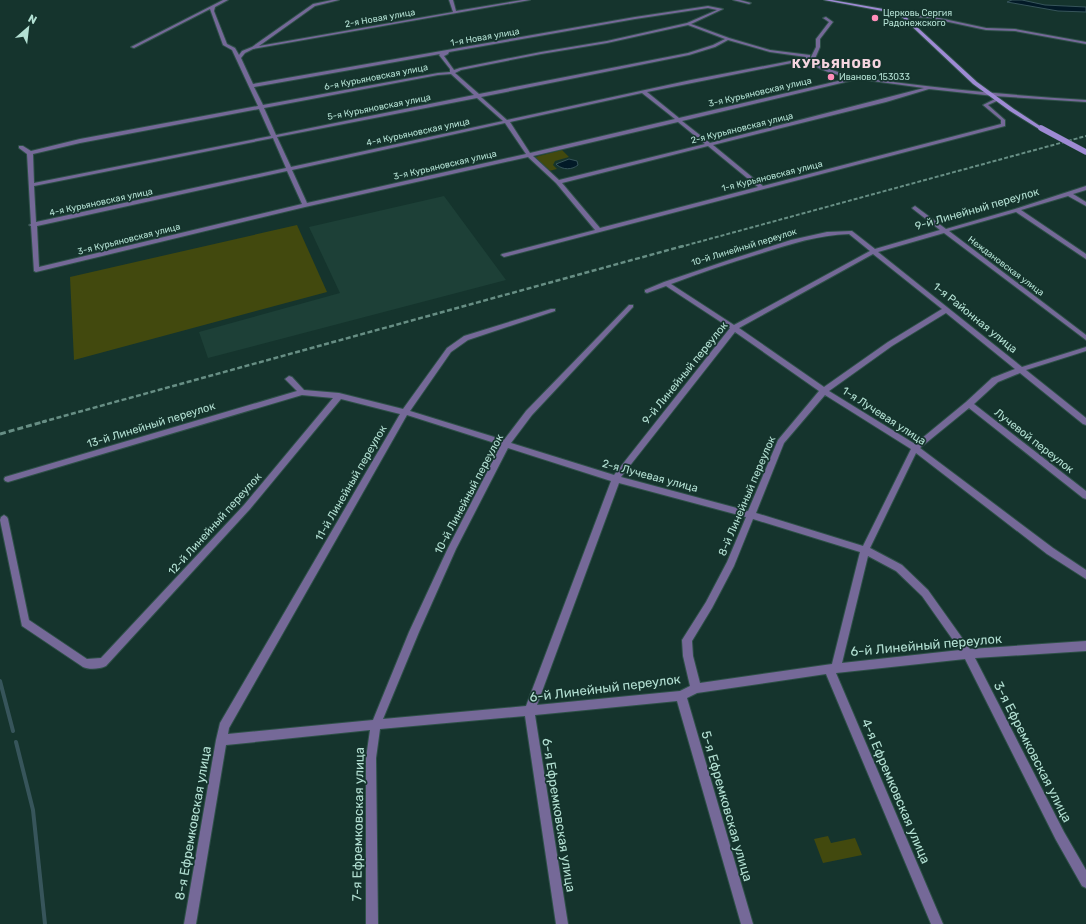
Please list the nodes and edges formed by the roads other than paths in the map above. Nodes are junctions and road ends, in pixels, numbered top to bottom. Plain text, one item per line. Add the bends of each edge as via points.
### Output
1 (226, 0) edge
2 (337, 0) edge
3 (451, 0) edge
4 (528, 0) edge
5 (735, 0) edge
6 (826, 0) edge
7 (323, 1) edge
8 (750, 3) dead end
9 (213, 7) junction
10 (721, 9) joint
11 (455, 13) junction
12 (900, 15) junction
13 (825, 18) dead end
14 (688, 24) junction
15 (728, 39) junction
16 (1086, 43) edge
17 (133, 47) dead end
18 (252, 48) junction
19 (462, 49) junction
20 (239, 58) junction
21 (809, 60) junction
22 (452, 73) junction
23 (858, 78) junction
24 (252, 87) junction
25 (930, 88) junction
26 (644, 92) junction
27 (991, 95) junction
28 (479, 96) junction
29 (997, 100) junction
30 (1086, 101) edge
31 (261, 107) junction
32 (678, 120) junction
33 (507, 122) junction
34 (273, 136) junction
35 (709, 144) junction
36 (21, 147) dead end
37 (30, 152) junction
38 (1086, 152) edge
39 (529, 155) junction
40 (289, 168) junction
41 (558, 182) junction
42 (31, 185) junction
43 (761, 187) junction
44 (1086, 188) edge
45 (1069, 194) junction
46 (1086, 204) edge
47 (305, 205) junction
48 (915, 208) dead end
49 (1016, 210) junction
50 (32, 225) junction
51 (598, 230) junction
52 (944, 230) junction
53 (850, 232) joint
54 (874, 251) junction
55 (504, 255) dead end
56 (1086, 256) edge
57 (666, 283) junction
58 (647, 291) dead end
59 (631, 306) dead end
60 (947, 309) junction
61 (553, 310) dead end
62 (734, 328) junction
63 (1086, 338) edge
64 (1086, 349) edge
65 (1022, 369) junction
66 (289, 379) dead end
67 (824, 391) junction
68 (302, 392) junction
69 (339, 396) junction
70 (969, 404) junction
71 (405, 412) junction
72 (1086, 422) edge
73 (505, 445) junction
74 (915, 448) junction
75 (8, 479) dead end
76 (616, 479) junction
77 (1086, 496) edge
78 (750, 515) junction
79 (4, 519) dead end
80 (865, 550) junction
81 (1086, 575) edge
82 (1086, 646) edge
83 (968, 654) junction
84 (832, 668) junction
85 (696, 688) junction
86 (681, 696) junction
87 (528, 711) junction
88 (376, 724) junction
89 (224, 727) joint
90 (221, 740) junction
91 (1086, 882) edge
92 (190, 924) edge
93 (372, 924) edge
94 (562, 924) edge
95 (747, 924) edge
96 (937, 924) edge

1 - 9 street
2 - 7 street
3 - 11 street
4 - 11 street, 2-я Новая улица
5 - 8 street
6 - 12 main road
7 - 18 street
9 - 17 street
9 - 20 street via 212,11 225,45 234,49
10 - 14 street, 6-я Курьяновская улица
10 - 19 street, 1-я Новая улица via 708,8 635,18
11 - 18 street, 2-я Новая улица
12 - 16 street via 930,17 986,29 1015,30
12 - 27 main road
13 - 21 street via 831,22 818,39 818,47
14 - 15 street
14 - 22 street, 6-я Курьяновская улица via 460,69
15 - 21 street via 770,51 808,56
15 - 28 street, 5-я Курьяновская улица via 689,54
18 - 20 street, 2-я Новая улица via 243,52
19 - 22 street via 441,55 452,69
19 - 24 street, 1-я Новая улица
20 - 24 street
21 - 23 street via 830,71
21 - 26 street, 4-я Курьяновская улица
22 - 28 street
22 - 31 street, 6-я Курьяновская улица
23 - 25 street
23 - 32 street, 3-я Курьяновская улица
24 - 31 street
25 - 27 street
25 - 35 street, 2-я Курьяновская улица
26 - 32 street
26 - 33 street, 4-я Курьяновская улица
27 - 29 main road
27 - 30 street
28 - 33 street
28 - 34 street, 5-я Курьяновская улица
29 - 38 main road, bridge
29 - 43 street, 1-я Курьяновская улица via 985,105 1003,120 1004,125 878,156 828,172
31 - 34 street
31 - 37 street, 6-я Курьяновская улица
32 - 35 street
32 - 39 street, 3-я Курьяновская улица
33 - 39 street
33 - 40 street, 4-я Курьяновская улица
34 - 40 street
34 - 42 street, 5-я Курьяновская улица
35 - 41 street, 2-я Курьяновская улица
35 - 43 street
36 - 37 street
37 - 42 street
39 - 41 street
39 - 47 street, 3-я Курьяновская улица
40 - 47 street
40 - 50 street, 4-я Курьяновская улица
41 - 51 street
42 - 50 street
43 - 51 street, 1-я Курьяновская улица
44 - 45 street, 9-й Линейный переулок
45 - 46 street
45 - 49 street, 9-й Линейный переулок
47 - 50 street, 3-я Курьяновская улица via 36,270
48 - 52 street, Неждановская улица
49 - 52 street, 9-й Линейный переулок
49 - 56 street
51 - 55 street, 1-я Курьяновская улица
52 - 54 street, 9-й Линейный переулок
52 - 63 street, Неждановская улица
53 - 54 street, 1-я Районная улица
53 - 57 street, 10-й Линейный переулок via 800,240 687,274
54 - 60 street, 1-я Районная улица
54 - 62 street, 9-й Линейный переулок
57 - 58 street, 10-й Линейный переулок
57 - 62 street, 1-я Лучевая улица
59 - 73 street, 10-й Линейный переулок via 529,413
60 - 65 street, 1-я Районная улица
60 - 67 street, 8-й Линейный переулок via 890,344
61 - 71 street, 11-й Линейный переулок via 466,338 449,350
62 - 67 street, 1-я Лучевая улица
62 - 76 street, 9-й Линейный переулок
64 - 65 street
65 - 70 street via 995,380
65 - 72 street, 1-я Районная улица
66 - 68 street
67 - 74 street, 1-я Лучевая улица
67 - 78 street, 8-й Линейный переулок via 781,442
68 - 69 street, 2-я Лучевая улица
68 - 75 street, 13-й Линейный переулок
69 - 71 street, 2-я Лучевая улица
69 - 79 street, 12-й Линейный переулок via 247,507 103,663 86,664 25,622
70 - 74 street
70 - 77 street, Лучевой переулок
71 - 73 street, 2-я Лучевая улица
71 - 89 street, 11-й Линейный переулок
73 - 76 street, 2-я Лучевая улица
73 - 88 street, 10-й Линейный переулок via 452,548
74 - 80 street
74 - 81 street, 1-я Лучевая улица via 1050,551
76 - 78 street, 2-я Лучевая улица
76 - 87 street, 9-й Линейный переулок
78 - 80 street, 2-я Лучевая улица
78 - 85 street, 8-й Линейный переулок via 731,563 687,640
80 - 83 street, 2-я Лучевая улица via 899,568 925,593
80 - 84 street
82 - 83 street, 6-й Линейный переулок
83 - 84 street, 6-й Линейный переулок
83 - 91 street, 3-я Ефремковская улица
84 - 85 street, 6-й Линейный переулок
84 - 96 street, 4-я Ефремковская улица
85 - 86 street, 6-й Линейный переулок
86 - 87 street, 6-й Линейный переулок
86 - 95 street, 5-я Ефремковская улица
87 - 88 street, 6-й Линейный переулок
87 - 94 street, 6-я Ефремковская улица
88 - 90 street, 6-й Линейный переулок
88 - 93 street, 7-я Ефремковская улица via 371,758
89 - 90 street, 8-я Ефремковская улица
90 - 92 street, 8-я Ефремковская улица

